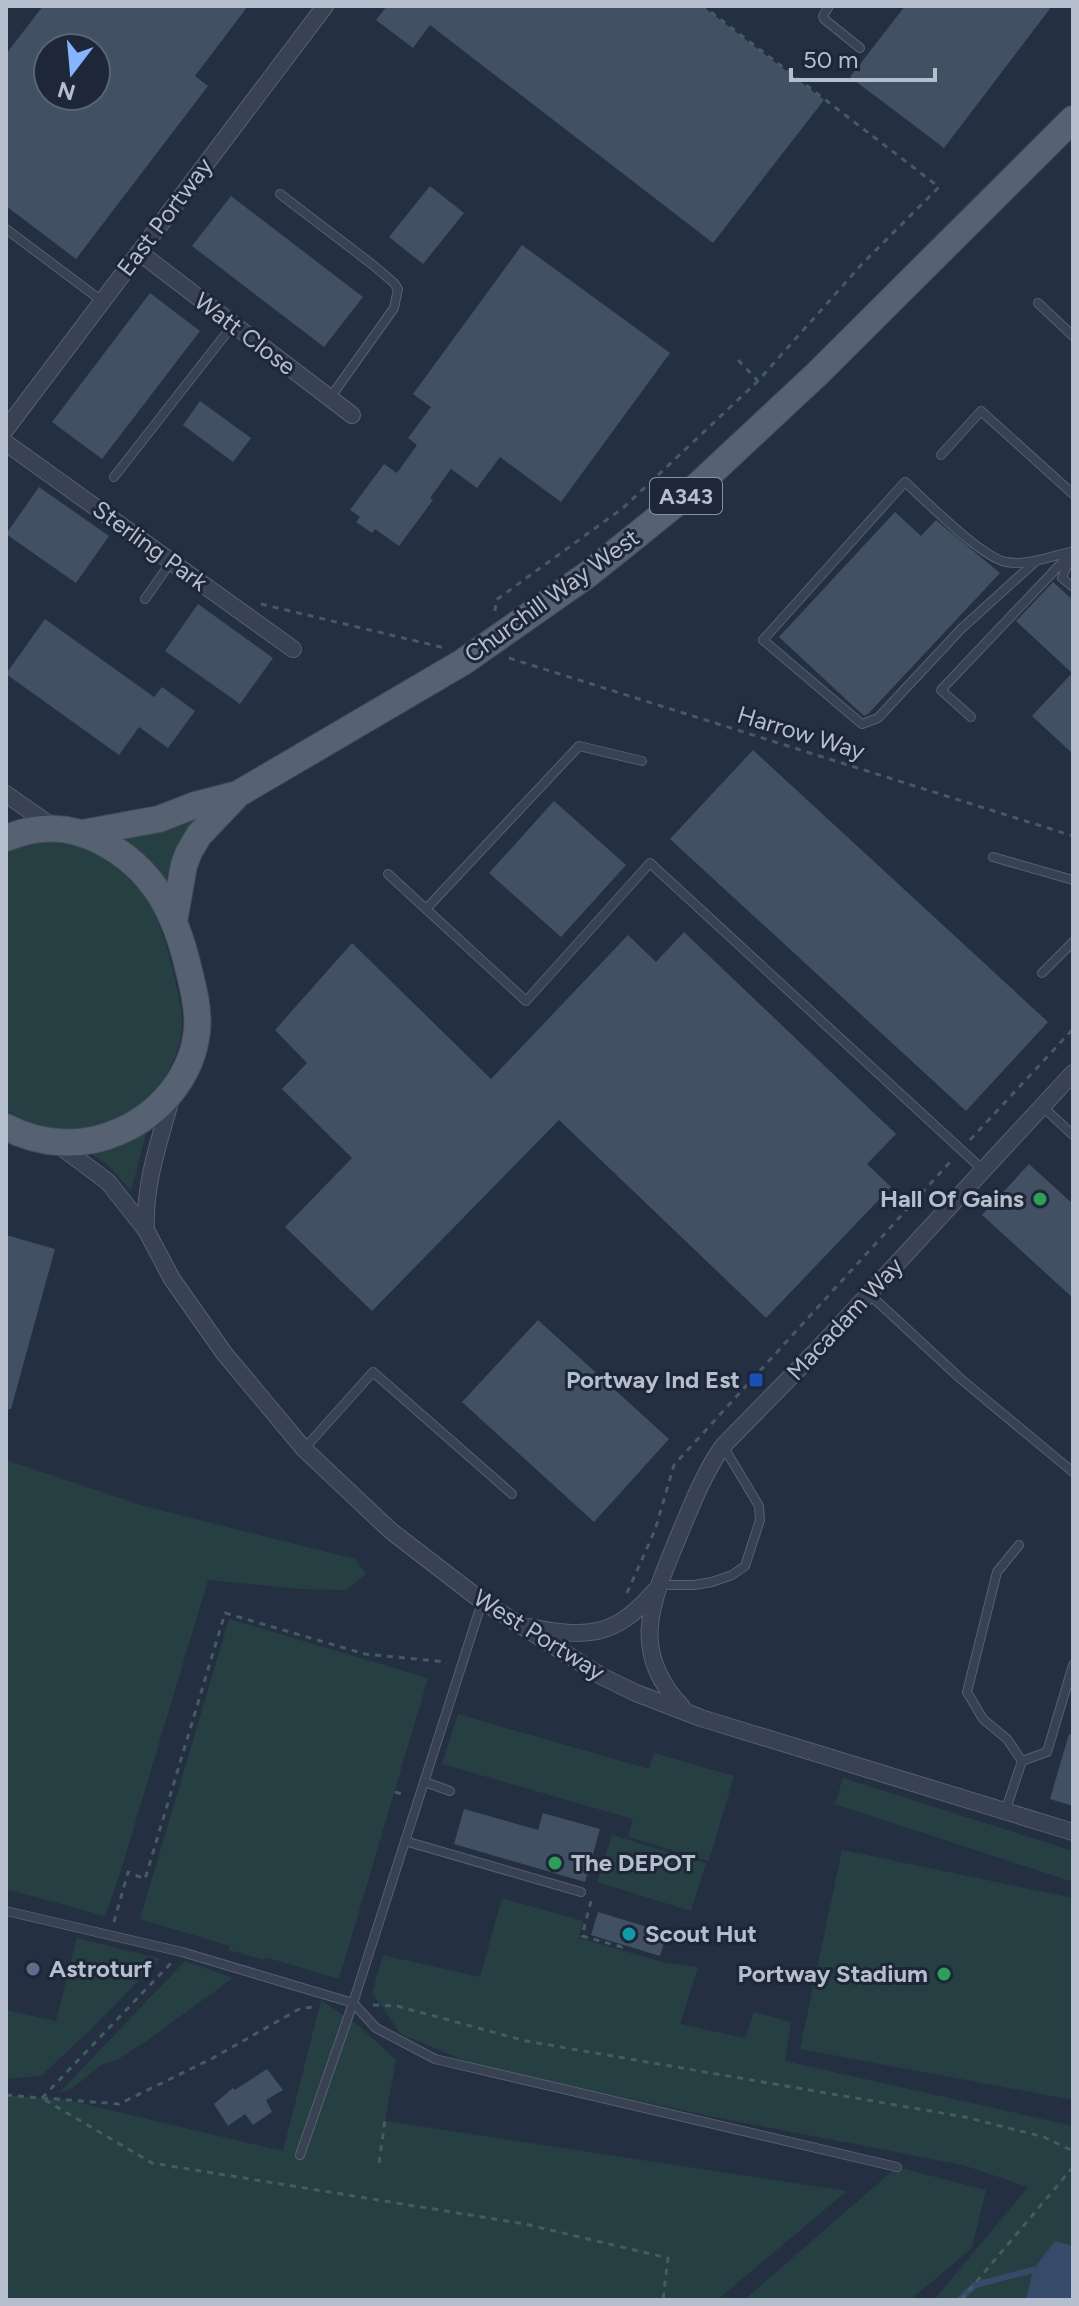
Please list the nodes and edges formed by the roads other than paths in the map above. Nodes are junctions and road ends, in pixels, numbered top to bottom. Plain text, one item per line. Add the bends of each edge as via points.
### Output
1 (325, 6) edge
2 (829, 6) edge
3 (860, 48) dead end
4 (1073, 119) edge
5 (280, 194) dead end
6 (6, 229) edge
7 (139, 252) junction
8 (102, 301) junction
9 (1038, 303) dead end
10 (232, 326) junction
11 (1073, 336) edge
12 (330, 398) junction
13 (352, 415) dead end
14 (6, 429) edge
15 (6, 443) edge
16 (941, 455) dead end
17 (114, 477) dead end
18 (1073, 494) edge
19 (1073, 551) edge
20 (1036, 561) junction
21 (171, 562) junction
22 (1073, 587) edge
23 (145, 599) dead end
24 (293, 649) dead end
25 (971, 717) dead end
26 (642, 761) dead end
27 (6, 794) edge
28 (238, 794) junction
29 (53, 827) junction
30 (83, 833) junction
31 (6, 838) edge
32 (993, 857) dead end
33 (388, 874) dead end
34 (1073, 880) edge
35 (426, 909) junction
36 (174, 921) junction
37 (1073, 942) edge
38 (1042, 973) dead end
39 (1073, 1073) edge
40 (174, 1090) junction
41 (1042, 1106) junction
42 (6, 1127) edge
43 (1073, 1135) edge
44 (54, 1142) junction
45 (982, 1169) junction
46 (146, 1230) junction
47 (868, 1294) junction
48 (723, 1446) junction
49 (304, 1449) junction
50 (1073, 1472) edge
51 (512, 1494) dead end
52 (1019, 1545) dead end
53 (657, 1588) junction
54 (482, 1601) junction
55 (521, 1626) junction
56 (1073, 1665) edge
57 (686, 1711) junction
58 (1022, 1761) junction
59 (425, 1782) junction
60 (450, 1791) dead end
61 (1005, 1812) junction
62 (1073, 1832) edge
63 (405, 1841) junction
64 (581, 1892) road end
65 (6, 1911) edge
66 (353, 2003) junction
67 (300, 2155) dead end
68 (897, 2167) dead end

1 - 7 street, East Portway
2 - 3 lane via 824,19
4 - 28 main road, Churchill Way West / A343 via 695,488 587,575 463,662
5 - 12 lane via 398,289 394,308
6 - 8 lane
7 - 8 street, East Portway
7 - 10 street, Watt Close
8 - 14 street, East Portway
9 - 11 lane
10 - 12 street, Watt Close
10 - 17 lane
12 - 13 street, Watt Close
15 - 21 street, Sterling Park
16 - 18 lane via 981,411
19 - 20 lane
19 - 22 lane via 1062,578
19 - 25 lane via 941,690
20 - 20 lane via 1007,562 989,556 905,482 763,640 862,724 878,718 961,629
21 - 23 lane
21 - 24 street, Sterling Park
26 - 35 lane via 579,746
27 - 29 street
28 - 30 main road, Churchill Way West / A343 via 159,819
28 - 36 main road, Churchill Way West / A343 via 189,852
29 - 30 main road, Churchill Way West
29 - 31 main road, Churchill Way West
30 - 36 main road, Churchill Way West via 135,862
32 - 34 lane
33 - 35 lane
35 - 45 lane via 526,1001 650,863
36 - 40 main road, Churchill Way West via 193,985 197,1029
37 - 38 lane
39 - 41 street, Macadam Way
40 - 44 main road, Churchill Way West via 117,1133 89,1142
40 - 46 street via 149,1178
41 - 43 lane
41 - 45 street, Macadam Way
42 - 44 main road, Churchill Way West
44 - 46 street, West Portway via 108,1182
45 - 47 street, Macadam Way
46 - 49 street, West Portway via 189,1306
47 - 48 street, Macadam Way
47 - 50 lane
48 - 53 street, Macadam Way via 693,1501
48 - 53 lane via 759,1506 760,1520 745,1566 712,1582
49 - 51 lane via 373,1372
49 - 54 street, West Portway via 391,1531
52 - 58 lane via 997,1572 967,1692 983,1719
53 - 55 street via 629,1619 605,1629 567,1633
53 - 57 street via 650,1620 652,1659 664,1685
54 - 55 street, West Portway
54 - 59 lane
55 - 57 street, West Portway via 603,1677
56 - 58 lane via 1047,1752
57 - 61 street, West Portway
58 - 61 lane
59 - 60 lane
59 - 63 lane
61 - 62 street, West Portway
63 - 64 lane
63 - 66 lane
65 - 66 lane via 182,1952
66 - 67 lane
66 - 68 lane via 376,2028 435,2059

